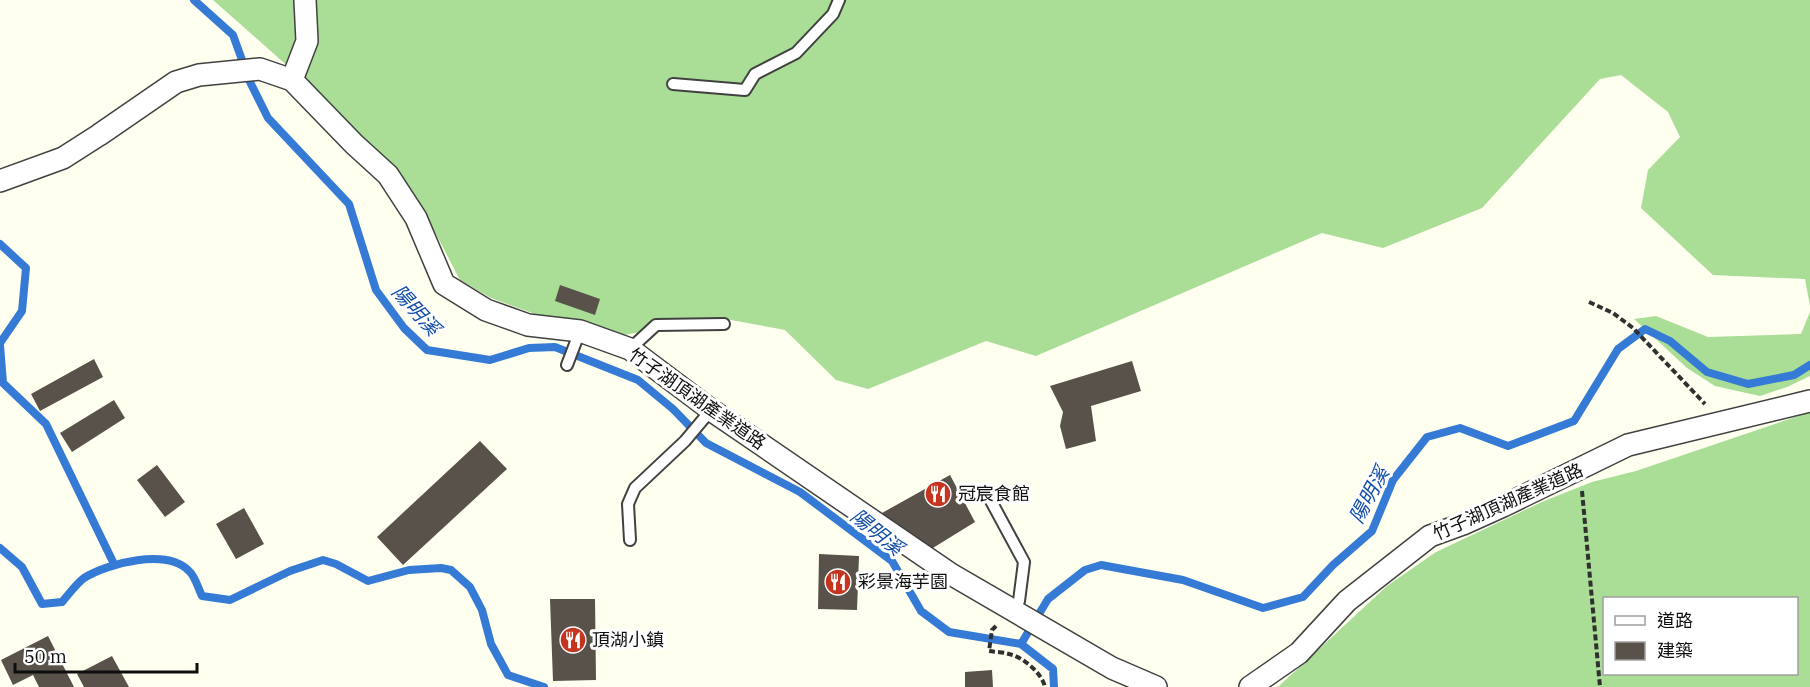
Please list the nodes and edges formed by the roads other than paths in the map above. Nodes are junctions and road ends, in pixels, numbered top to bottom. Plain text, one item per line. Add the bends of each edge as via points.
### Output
1 (305, 0) edge
2 (839, 0) edge
3 (292, 80) junction
4 (673, 84) dead end
5 (0, 181) edge
6 (724, 324) dead end
7 (580, 331) junction
8 (630, 349) junction
9 (567, 364) dead end
10 (1810, 401) edge
11 (706, 415) junction
12 (991, 501) dead end
13 (630, 540) dead end
14 (1018, 614) junction
15 (1156, 687) edge
16 (1250, 687) edge

1 - 3 street via 307,40
2 - 4 lane via 833,14 795,53 755,74 745,90
3 - 5 street, 竹子湖頂湖產業道路 via 260,69 199,75 176,82 63,158
3 - 7 street, 竹子湖頂湖產業道路 via 388,175 416,218 444,284 486,310 528,325
6 - 8 lane via 657,325
7 - 8 street, 竹子湖頂湖產業道路
7 - 9 lane
8 - 11 street, 竹子湖頂湖產業道路
10 - 16 street, 竹子湖頂湖產業道路 via 1628,445 1430,536 1347,601 1299,653
11 - 13 lane via 636,488 628,504
11 - 14 street, 竹子湖頂湖產業道路
12 - 14 lane via 1024,562
14 - 15 street, 竹子湖頂湖產業道路 via 1112,668

